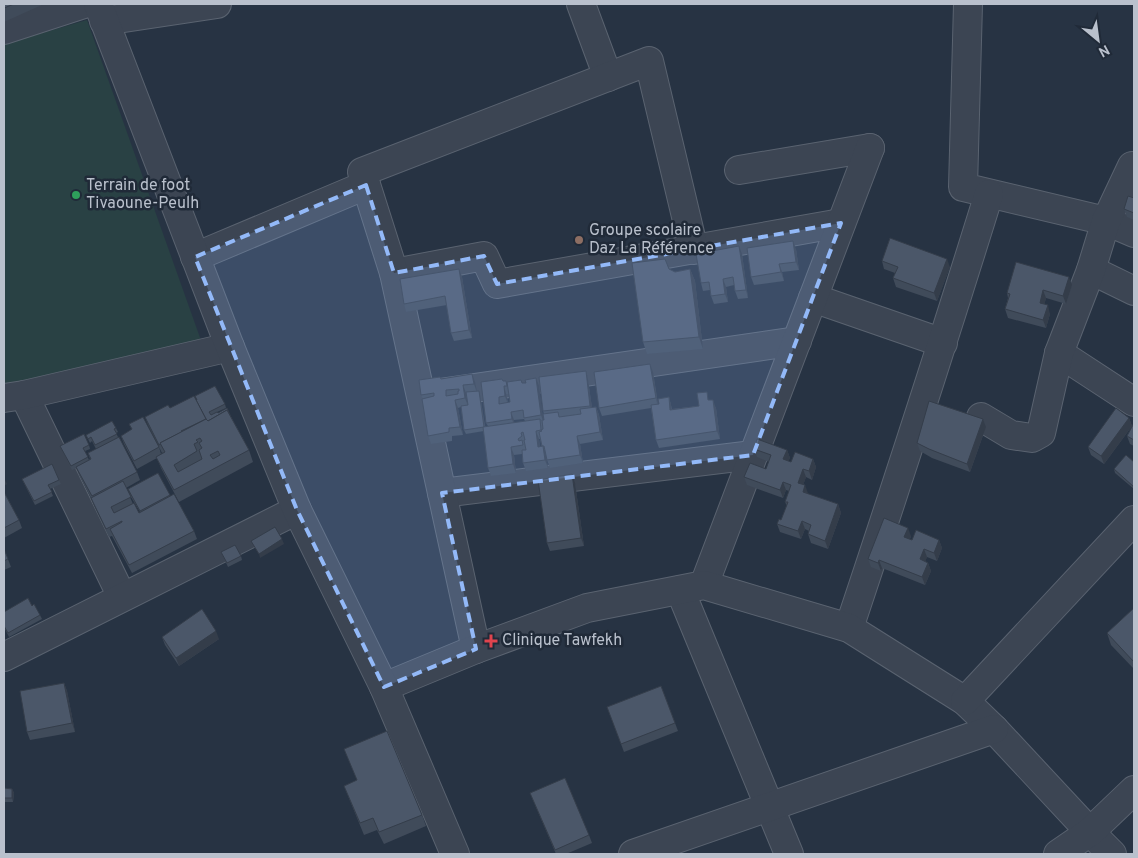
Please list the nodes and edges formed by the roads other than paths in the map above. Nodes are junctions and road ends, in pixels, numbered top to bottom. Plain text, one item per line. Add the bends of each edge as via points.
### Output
1 (217, 4) edge
2 (581, 4) edge
3 (968, 4) edge
4 (95, 9) edge
5 (4, 30) edge
6 (608, 77) junction
7 (1132, 166) dead end
8 (739, 170) dead end
9 (366, 185) junction
10 (989, 194) junction
11 (1106, 221) junction
12 (841, 223) junction
13 (1134, 233) edge
14 (694, 250) junction
15 (195, 257) junction
16 (1091, 270) junction
17 (394, 274) junction
18 (1134, 292) edge
19 (813, 298) junction
20 (797, 341) junction
21 (943, 343) junction
22 (230, 347) junction
23 (1059, 353) junction
24 (421, 395) junction
25 (14, 396) edge
26 (1134, 402) edge
27 (981, 417) edge
28 (753, 455) junction
29 (442, 493) junction
30 (297, 510) junction
31 (1134, 520) edge
32 (692, 587) junction
33 (122, 597) junction
34 (849, 628) junction
35 (476, 650) junction
36 (4, 657) edge
37 (384, 687) junction
38 (965, 701) junction
39 (994, 729) junction
40 (1134, 790) edge
41 (770, 807) junction
42 (1090, 832) junction
43 (455, 854) edge
44 (633, 854) edge
45 (789, 854) edge
46 (1058, 854) edge
47 (1112, 854) edge

1 - 4 street
2 - 6 street
3 - 10 street via 963,188
4 - 5 street
4 - 15 street
6 - 9 street via 362,172
6 - 14 street via 649,61
7 - 11 street
8 - 12 street via 870,148
9 - 15 street
9 - 17 street
10 - 11 street
10 - 21 street
11 - 13 street
11 - 16 street
12 - 14 street
12 - 19 street
14 - 17 street via 497,284 484,256
15 - 22 street
16 - 18 street
16 - 23 street
17 - 24 street
19 - 20 street
19 - 21 street
20 - 24 street
20 - 28 street
21 - 34 street
22 - 25 street
22 - 30 street
23 - 26 street
23 - 27 street via 1041,433 1032,438 1011,435
24 - 29 street
25 - 33 street
28 - 29 street
28 - 32 street
29 - 35 street
30 - 33 street
30 - 37 street
31 - 38 street
32 - 34 street
32 - 35 street via 587,608
32 - 41 street
33 - 36 street
34 - 38 street
35 - 37 street
37 - 43 street
38 - 39 street
39 - 41 street
39 - 42 street
40 - 42 street
41 - 44 street
41 - 45 street
42 - 46 street
42 - 47 street

